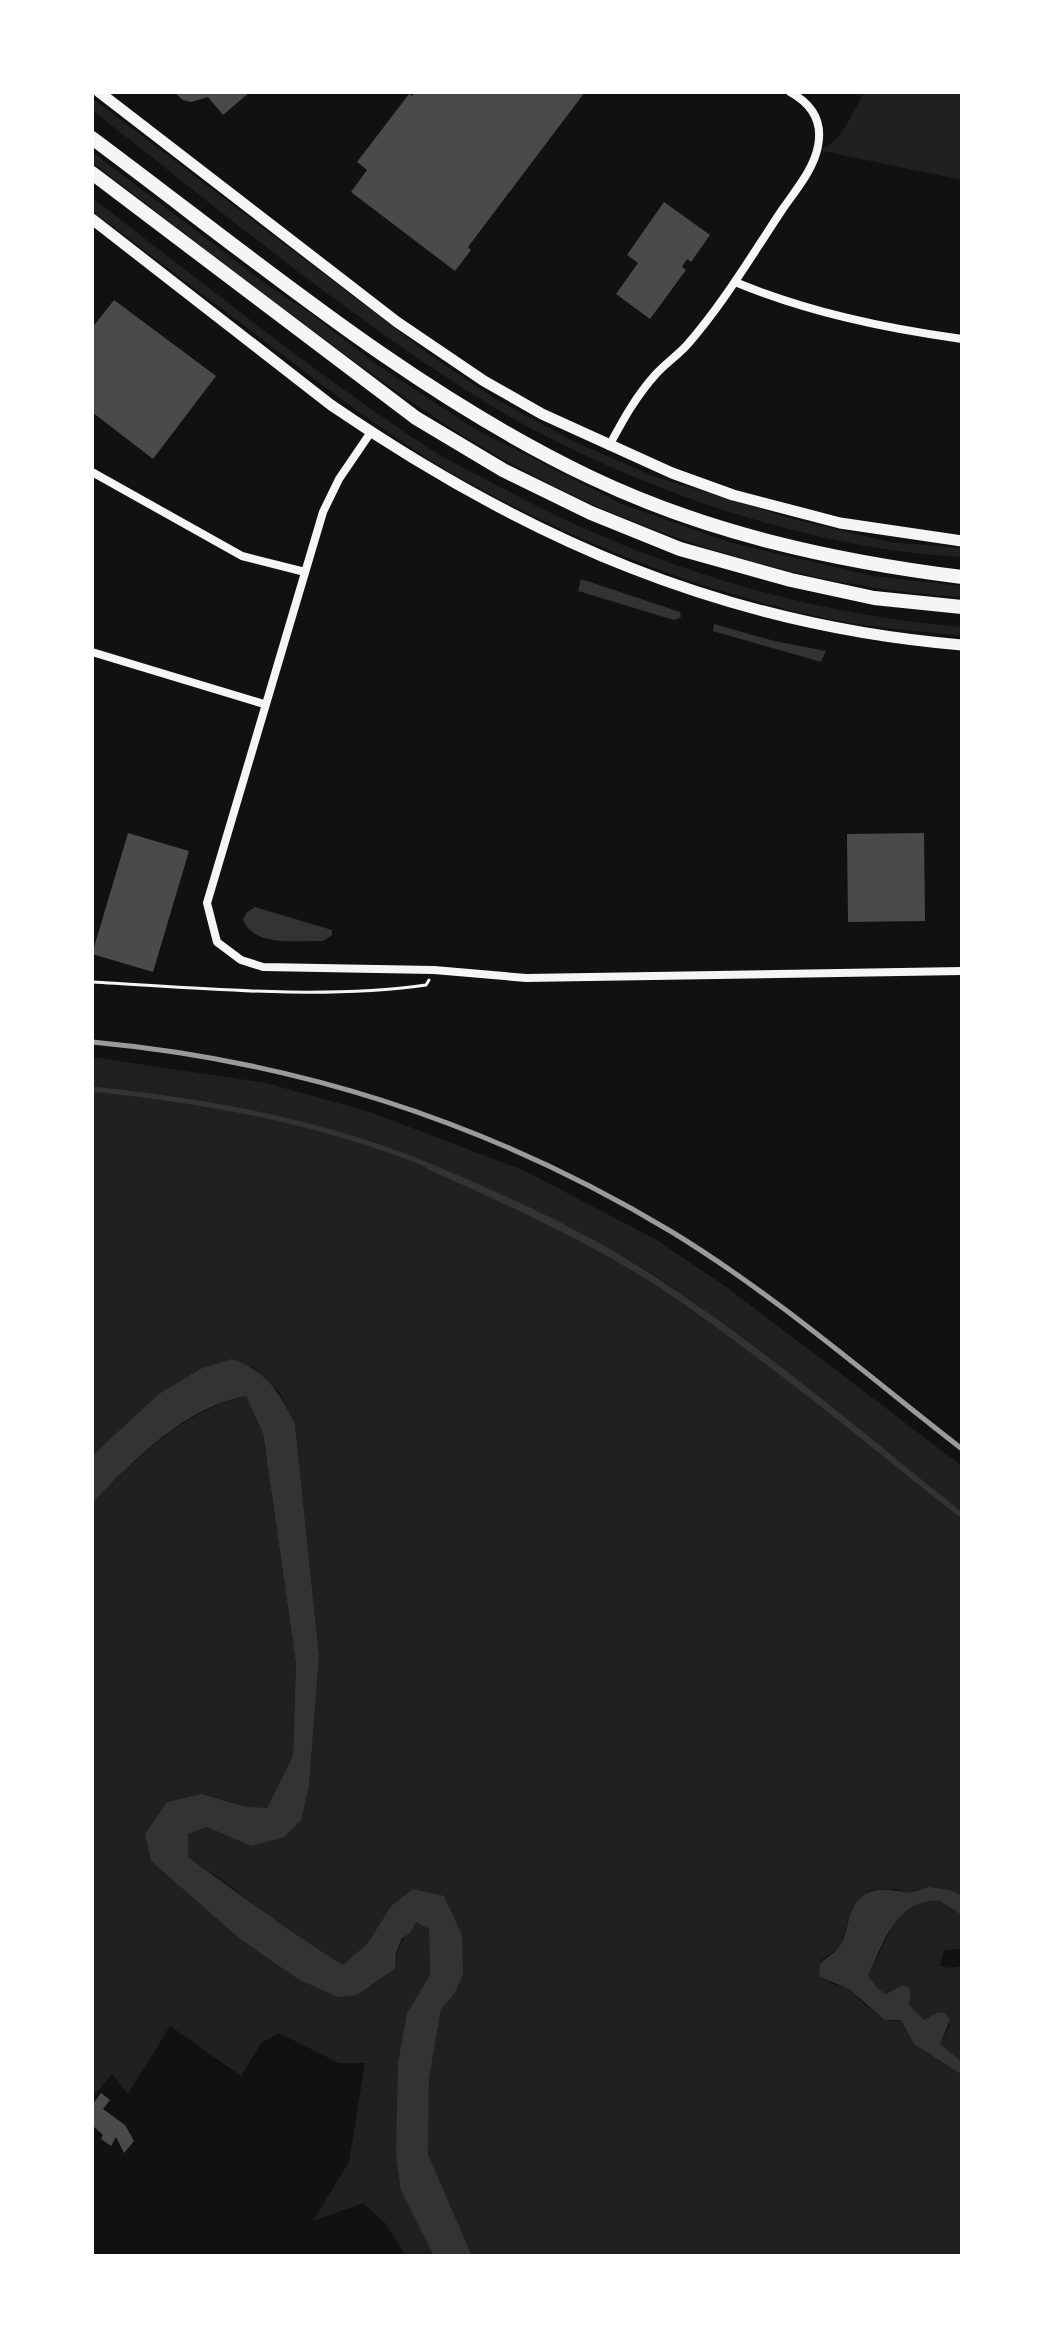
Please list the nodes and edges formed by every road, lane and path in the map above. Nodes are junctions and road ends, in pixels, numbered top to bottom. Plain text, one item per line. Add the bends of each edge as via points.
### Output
1 (99, 92) edge
2 (790, 92) edge
3 (92, 138) edge
4 (92, 173) edge
5 (92, 219) edge
6 (735, 282) junction
7 (962, 339) edge
8 (371, 432) junction
9 (609, 446) junction
10 (92, 472) edge
11 (962, 541) edge
12 (305, 572) junction
13 (962, 577) edge
14 (962, 607) edge
15 (962, 645) edge
16 (92, 652) edge
17 (264, 704) junction
18 (434, 970) junction
19 (962, 971) edge
20 (92, 982) edge

1 - 9 street via 397,322 484,381
2 - 6 street via 815,113 818,150
3 - 13 highway via 389,360 493,427 592,478 689,517 785,547
4 - 14 highway via 416,418 503,470 680,549 874,598
5 - 8 street
6 - 7 street via 782,302 850,320
6 - 9 street via 629,408
8 - 12 street via 323,512
8 - 15 street via 460,488 566,542 698,594 859,633
9 - 11 street via 733,495 840,523
10 - 12 street via 242,556
12 - 17 street
16 - 17 street
17 - 18 street via 207,903 217,942 241,960 263,967
18 - 19 street via 526,978
18 - 20 path via 426,985 378,992

